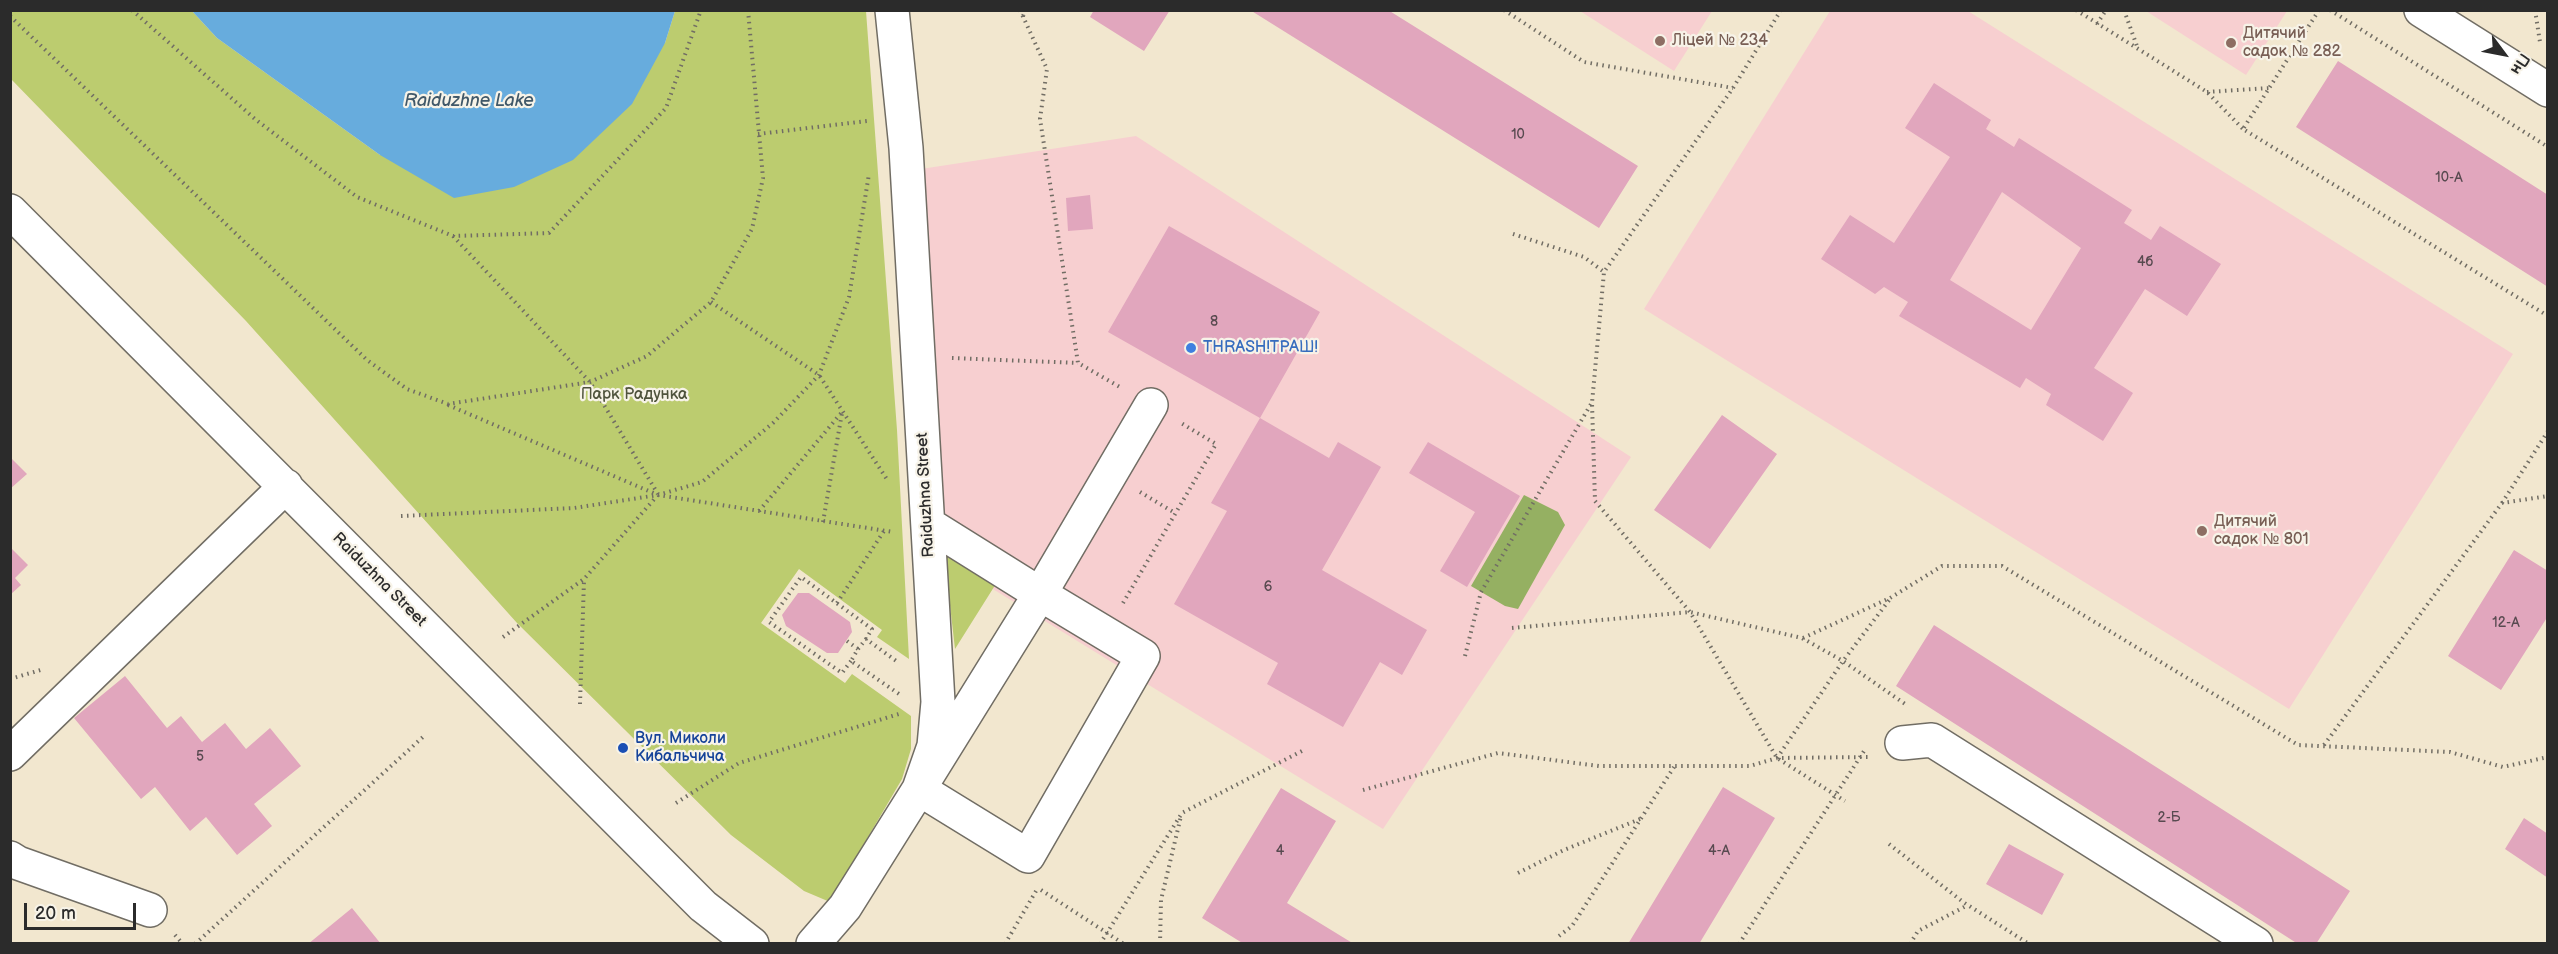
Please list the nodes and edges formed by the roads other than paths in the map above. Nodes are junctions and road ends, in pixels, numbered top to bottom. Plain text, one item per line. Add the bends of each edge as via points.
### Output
1 (892, 10) edge
2 (2421, 10) edge
3 (2547, 90) edge
4 (10, 211) edge
5 (1151, 405) dead end
6 (286, 486) junction
7 (928, 524) junction
8 (1041, 594) junction
9 (1902, 742) dead end
10 (10, 754) edge
11 (919, 789) junction
12 (10, 858) edge
13 (150, 910) dead end
14 (752, 944) edge
15 (813, 944) edge
16 (2256, 944) edge

1 - 7 street, Raiduzhna Street via 906,148
2 - 3 street
4 - 6 street, Raiduzhna Street
5 - 8 street
6 - 10 street
6 - 14 street, Raiduzhna Street via 703,906
7 - 8 street
7 - 11 street, Raiduzhna Street via 938,702 934,746
8 - 11 street
8 - 11 street via 1143,656 1028,856
9 - 16 street via 1932,740
11 - 15 street, Raiduzhna Street via 845,907
12 - 13 street

